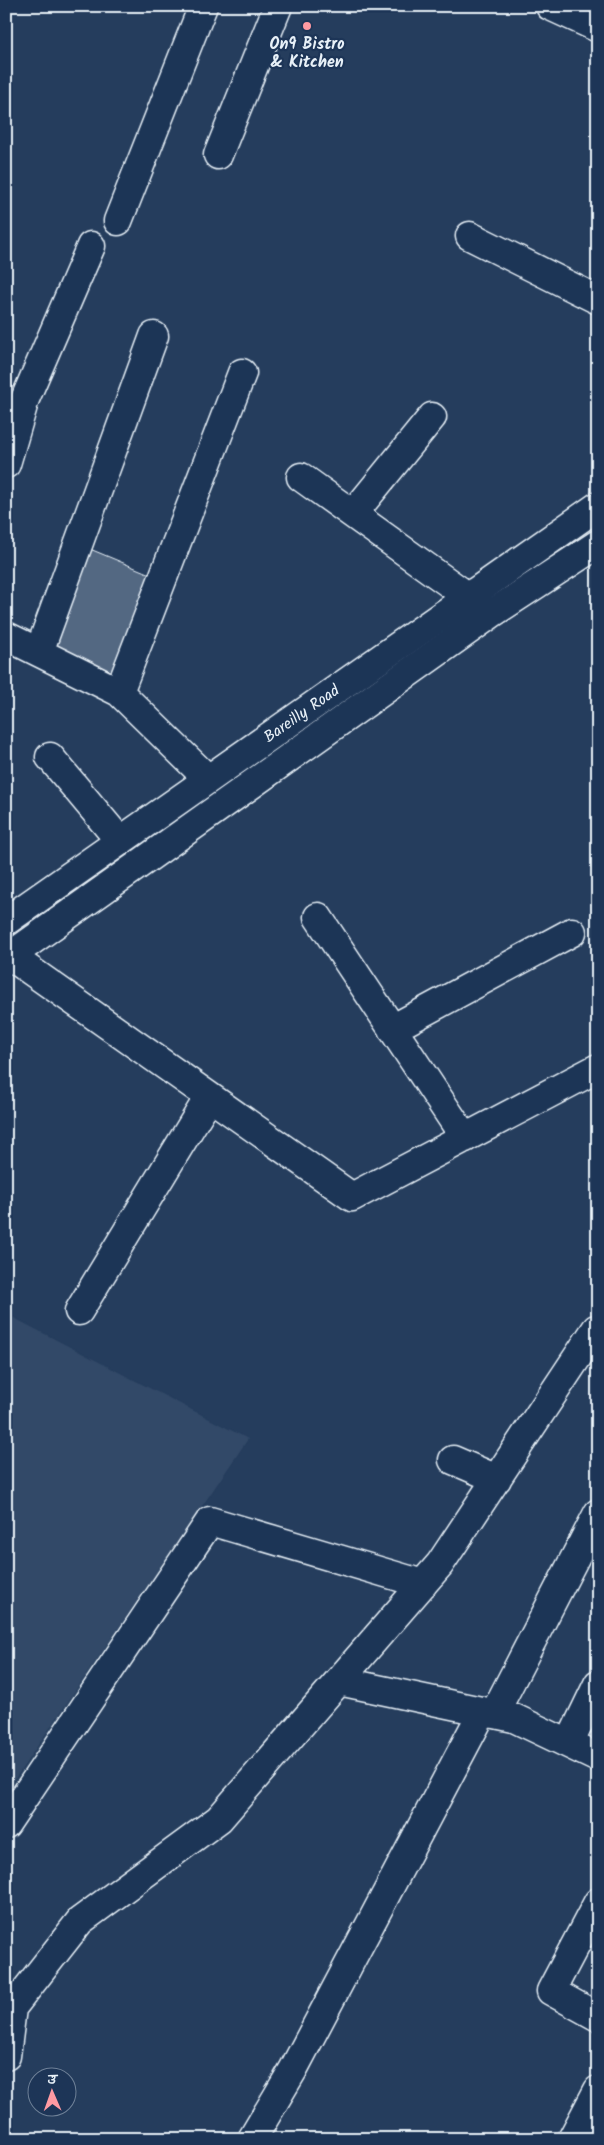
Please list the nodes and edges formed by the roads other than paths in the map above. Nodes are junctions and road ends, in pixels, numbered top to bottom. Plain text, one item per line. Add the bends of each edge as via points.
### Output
1 (202, 6) edge
2 (278, 6) edge
3 (550, 6) edge
4 (598, 28) edge
5 (218, 155) dead end
6 (118, 221) dead end
7 (470, 236) dead end
8 (92, 246) dead end
9 (598, 300) edge
10 (154, 336) dead end
11 (242, 373) dead end
12 (432, 417) dead end
13 (6, 464) edge
14 (301, 477) dead end
15 (598, 506) edge
16 (353, 514) junction
17 (598, 544) edge
18 (467, 596) junction
19 (6, 636) edge
20 (38, 652) junction
21 (119, 692) junction
22 (50, 757) dead end
23 (208, 779) junction
24 (120, 842) junction
25 (318, 917) dead end
26 (6, 921) edge
27 (572, 932) dead end
28 (8, 958) edge
29 (392, 1029) junction
30 (598, 1068) edge
31 (209, 1097) junction
32 (465, 1138) junction
33 (79, 1311) dead end
34 (598, 1329) edge
35 (453, 1460) dead end
36 (497, 1479) junction
37 (598, 1513) edge
38 (423, 1584) junction
39 (339, 1681) junction
40 (598, 1684) edge
41 (488, 1712) junction
42 (569, 1744) junction
43 (598, 1758) edge
44 (6, 1824) edge
45 (598, 1902) edge
46 (9, 2007) edge
47 (598, 2017) edge
48 (6, 2056) edge
49 (598, 2090) edge
50 (252, 2139) edge
51 (572, 2139) edge

1 - 6 street
2 - 5 street
3 - 4 street
7 - 9 street
8 - 13 street via 25,399
10 - 20 street
11 - 21 street
12 - 16 street
14 - 16 street
15 - 18 street, Bareilly Road
16 - 18 street
17 - 28 street, Bareilly Road via 492,614
18 - 23 street, Bareilly Road
19 - 20 street
20 - 21 street
21 - 23 street
22 - 24 street
23 - 24 street, Bareilly Road
24 - 26 street, Bareilly Road
25 - 29 street
27 - 29 street
28 - 31 street
29 - 32 street
30 - 32 street
31 - 32 street via 352,1197
31 - 33 street
34 - 36 street
35 - 36 street
36 - 38 street
37 - 41 street
38 - 39 street
38 - 44 street via 210,1521
39 - 41 street
39 - 46 street via 218,1819 80,1920
40 - 42 street
41 - 42 street via 514,1718
41 - 50 street via 293,2070
42 - 43 street
45 - 47 street via 551,1991
46 - 48 street
49 - 51 street

